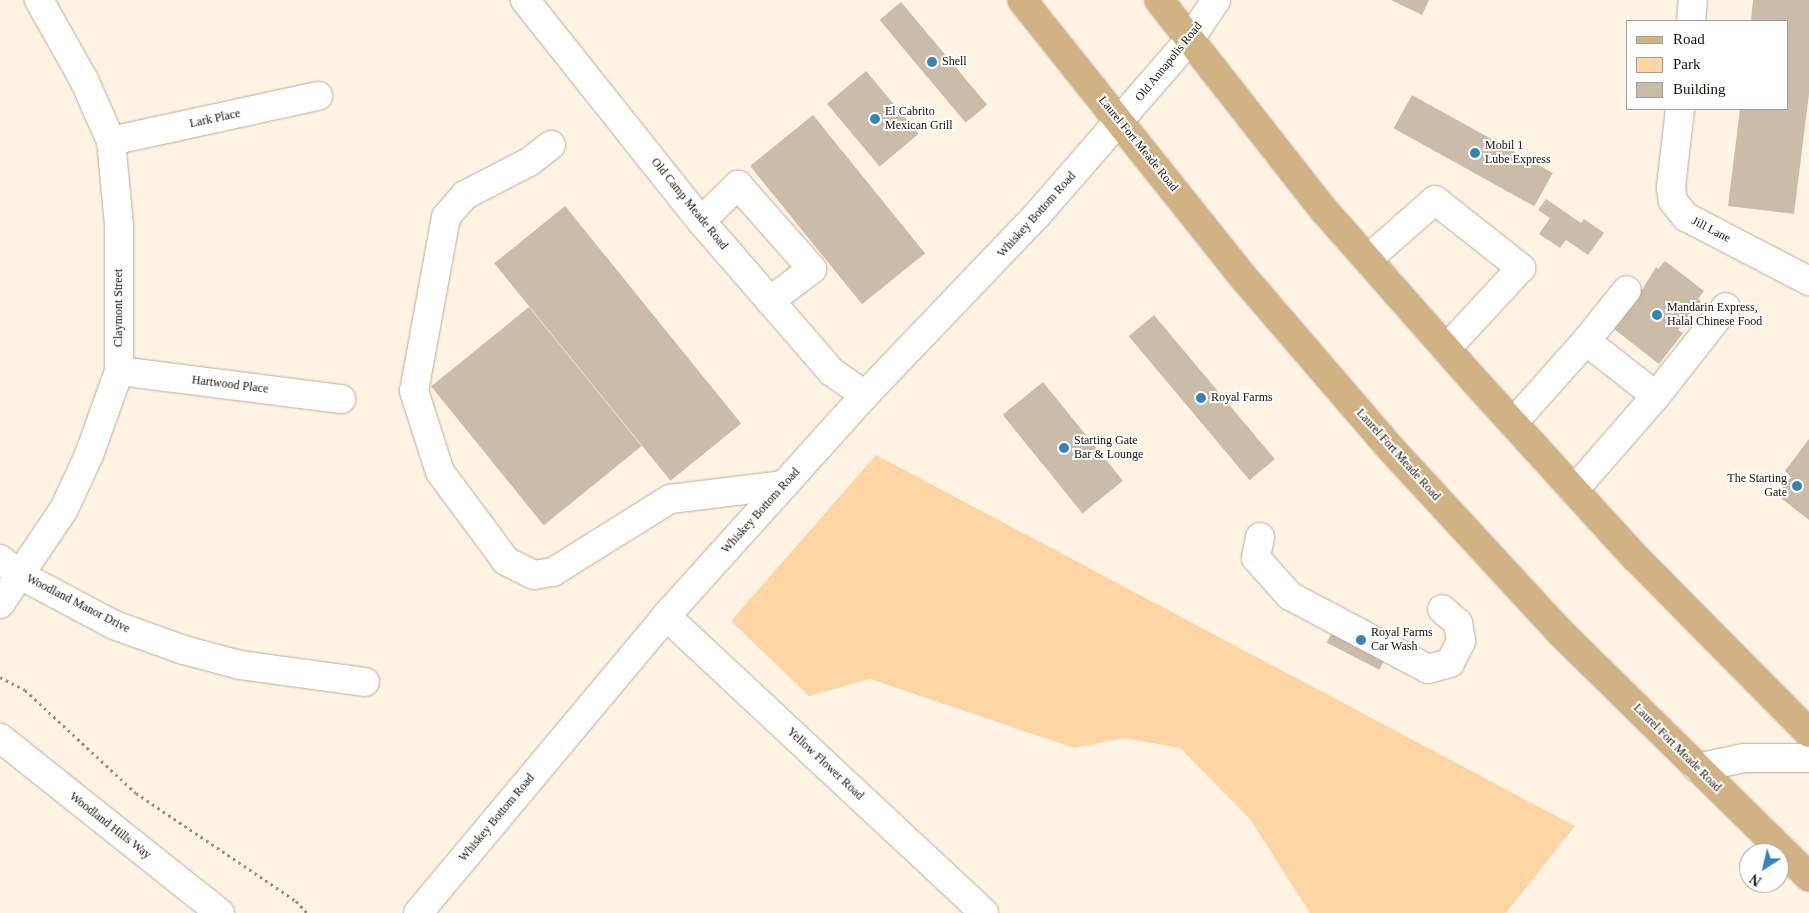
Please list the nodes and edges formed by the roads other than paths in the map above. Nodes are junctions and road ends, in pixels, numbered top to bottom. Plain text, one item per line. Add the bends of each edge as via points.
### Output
1 (39, 0) edge
2 (525, 0) edge
3 (1022, 0) edge
4 (1159, 0) edge
5 (1216, 0) edge
6 (1693, 0) edge
7 (1691, 20) edge
8 (1190, 39) junction
9 (318, 96) dead end
10 (1680, 110) edge
11 (1120, 122) junction
12 (112, 141) junction
13 (551, 145) dead end
14 (701, 221) junction
15 (1368, 259) junction
16 (1809, 281) edge
17 (1627, 290) dead end
18 (770, 301) junction
19 (1726, 306) dead end
20 (1586, 341) junction
21 (1446, 349) junction
22 (119, 371) junction
23 (865, 396) junction
24 (1656, 396) junction
25 (341, 399) dead end
26 (1513, 423) junction
27 (784, 485) junction
28 (1574, 490) junction
29 (1260, 537) dead end
30 (0, 559) edge
31 (22, 576) junction
32 (0, 604) edge
33 (1442, 609) dead end
34 (666, 616) junction
35 (365, 682) dead end
36 (1808, 731) edge
37 (0, 738) edge
38 (1809, 758) edge
39 (1697, 768) junction
40 (1809, 877) edge
41 (220, 913) edge
42 (418, 913) edge
43 (984, 913) edge

1 - 12 street, Claymont Street via 84,80
2 - 14 street, Old Camp Meade Road
3 - 11 main road, Laurel Fort Meade Road
4 - 8 main road
5 - 8 street, Old Annapolis Road
6 - 7 street
8 - 11 street, Old Annapolis Road
8 - 15 main road via 1323,208
9 - 12 street, Lark Place
10 - 16 street, Jill Lane via 1671,187 1673,201 1686,217
11 - 23 street, Whiskey Bottom Road via 980,278
11 - 39 main road, Laurel Fort Meade Road via 1244,278 1393,451 1561,633
12 - 22 street, Claymont Street via 119,225
13 - 27 street via 529,162 465,195 446,217 414,391 440,472 506,561 534,574 553,572 670,499
14 - 18 street, Old Camp Meade Road
14 - 18 street via 738,185 812,269
15 - 21 main road
15 - 21 street via 1435,200 1521,268
17 - 20 street
18 - 23 street, Old Camp Meade Road via 832,372
19 - 24 street
20 - 24 street
20 - 26 street
21 - 26 main road
22 - 25 street, Hartwood Place
22 - 31 street, Claymont Street via 89,455 64,509
23 - 27 street, Whiskey Bottom Road
24 - 28 street
26 - 28 main road
27 - 34 street, Whiskey Bottom Road
28 - 36 main road via 1636,558
29 - 33 street via 1256,558 1290,596 1428,669 1450,663 1461,642 1458,623
30 - 31 street, Woodland Manor Drive
31 - 32 street, Claymont Street
31 - 35 street, Woodland Manor Drive via 114,625 184,650 240,664
34 - 42 street, Whiskey Bottom Road
34 - 43 street, Yellow Flower Road
37 - 41 street, Woodland Hills Way
38 - 39 street via 1744,758
39 - 40 main road, Laurel Fort Meade Road

